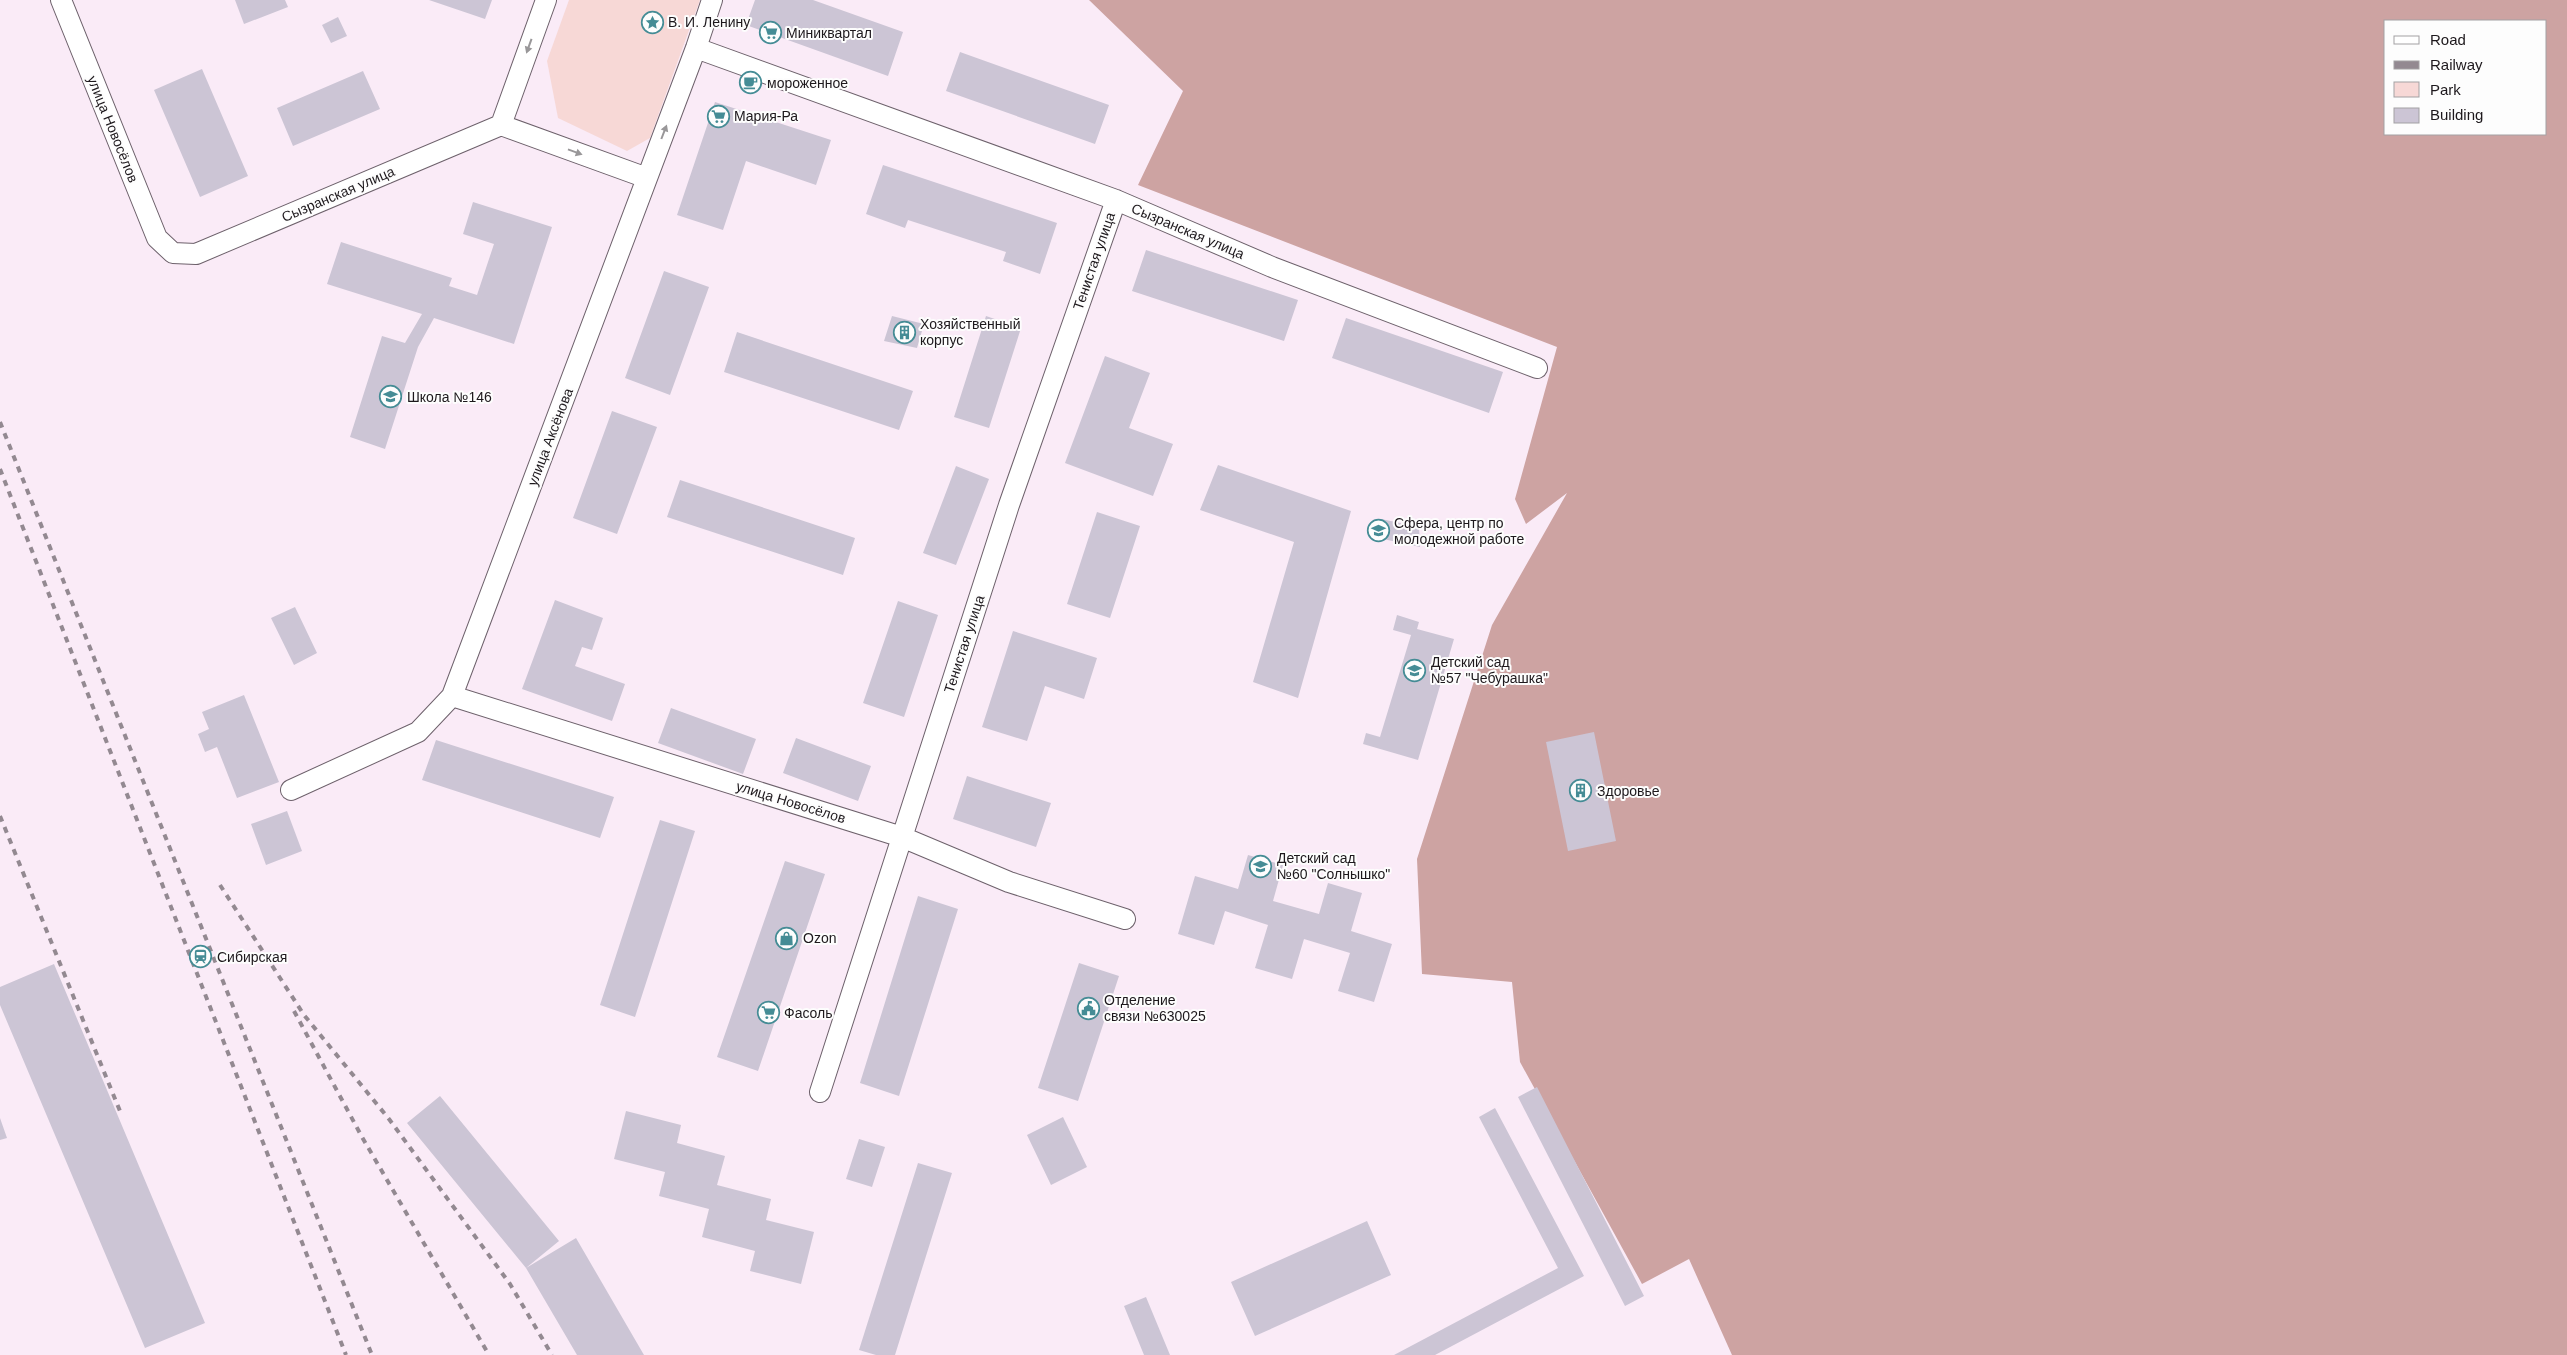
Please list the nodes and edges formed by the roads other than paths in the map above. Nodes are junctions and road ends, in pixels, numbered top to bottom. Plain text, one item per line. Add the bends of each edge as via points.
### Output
1 (61, 0) edge
2 (546, 0) edge
3 (712, 0) edge
4 (696, 48) junction
5 (501, 125) junction
6 (647, 178) junction
7 (1116, 200) junction
8 (173, 253) joint
9 (1537, 368) dead end
10 (452, 696) junction
11 (291, 790) dead end
12 (902, 837) junction
13 (1125, 919) dead end
14 (820, 1092) dead end

1 - 8 street, улица Новосёлов via 157,238
2 -> 5 street
3 - 4 street, улица Аксёнова
6 -> 4 street, улица Аксёнова
4 - 7 street, Сызранская улица
5 -> 6 street
5 - 8 street, Сызранская улица via 196,254
6 - 10 street, улица Аксёнова
7 - 9 street, Сызранская улица via 1272,267
7 - 12 street, Тенистая улица via 1009,505
10 - 11 street, улица Аксёнова via 418,732
10 - 12 street, улица Новосёлов
12 - 13 street, улица Новосёлов via 1009,882
12 - 14 street, Тенистая улица

